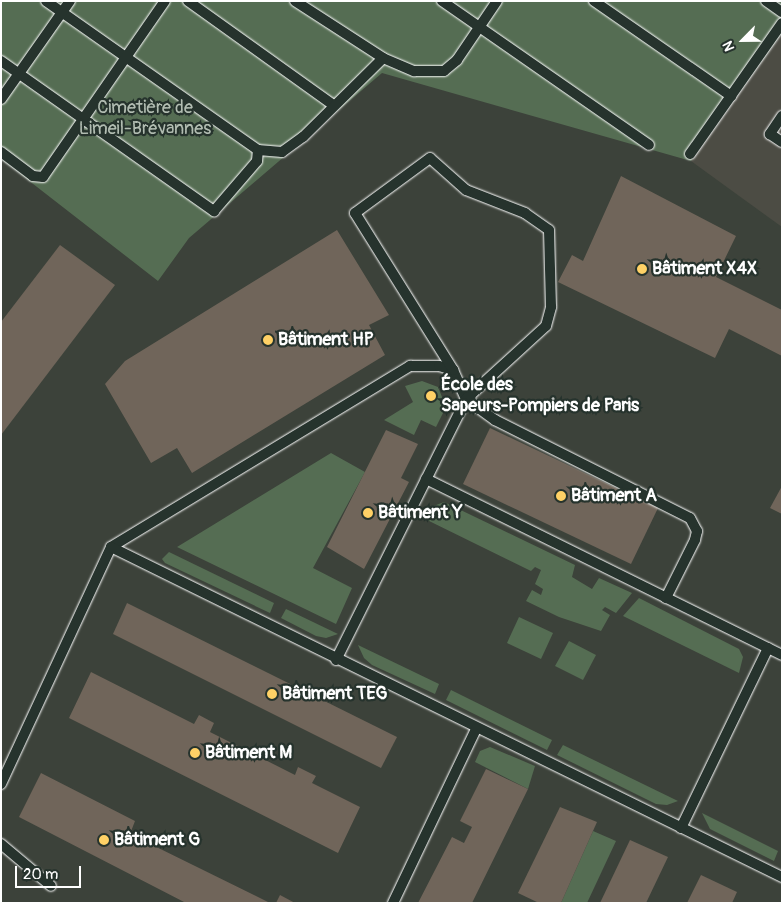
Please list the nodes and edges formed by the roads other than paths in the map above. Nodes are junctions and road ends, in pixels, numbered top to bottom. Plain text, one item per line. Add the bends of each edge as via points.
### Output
1 (46, 1) edge
2 (70, 1) edge
3 (165, 1) edge
4 (188, 1) edge
5 (294, 1) edge
6 (442, 1) edge
7 (497, 1) edge
8 (594, 1) edge
9 (766, 1) edge
10 (62, 12) junction
11 (782, 12) edge
12 (782, 23) edge
13 (479, 27) junction
14 (126, 58) junction
15 (383, 58) junction
16 (1, 61) edge
17 (19, 74) junction
18 (731, 96) junction
19 (1, 99) edge
20 (333, 106) junction
21 (782, 116) edge
22 (84, 120) junction
23 (782, 142) edge
24 (649, 145) dead end
25 (258, 150) junction
26 (1, 152) edge
27 (690, 154) dead end
28 (454, 370) junction
29 (466, 398) junction
30 (426, 478) junction
31 (111, 547) junction
32 (666, 598) junction
33 (768, 648) junction
34 (782, 654) edge
35 (336, 660) junction
36 (476, 729) junction
37 (1, 784) edge
38 (681, 828) junction
39 (1, 844) edge
40 (782, 877) edge
41 (51, 886) dead end
42 (393, 903) edge

1 - 10 lane
2 - 10 lane
3 - 14 lane
4 - 20 lane
5 - 15 lane
6 - 13 lane
7 - 13 lane
8 - 18 lane
9 - 11 lane
10 - 14 lane
10 - 17 lane
12 - 18 lane
13 - 15 lane via 457,60 444,71 414,71
13 - 24 lane
14 - 22 lane
14 - 25 lane
15 - 20 lane
16 - 17 lane
17 - 19 lane
17 - 22 lane
18 - 27 lane
20 - 25 lane via 303,137 282,152
21 - 23 lane via 770,134
22 - 25 lane via 214,211 257,162
22 - 26 lane via 43,177 33,176
28 - 29 lane
28 - 29 lane via 356,214 430,158 466,190 525,213 549,230 551,307 546,326
28 - 31 lane via 410,366
29 - 30 lane
29 - 32 lane via 494,420 690,518 697,531 695,540
30 - 32 lane
30 - 35 lane
31 - 35 lane
31 - 37 lane
32 - 33 lane
33 - 34 lane
33 - 38 lane
35 - 36 lane
36 - 38 lane
36 - 42 lane
38 - 40 lane
39 - 41 lane

